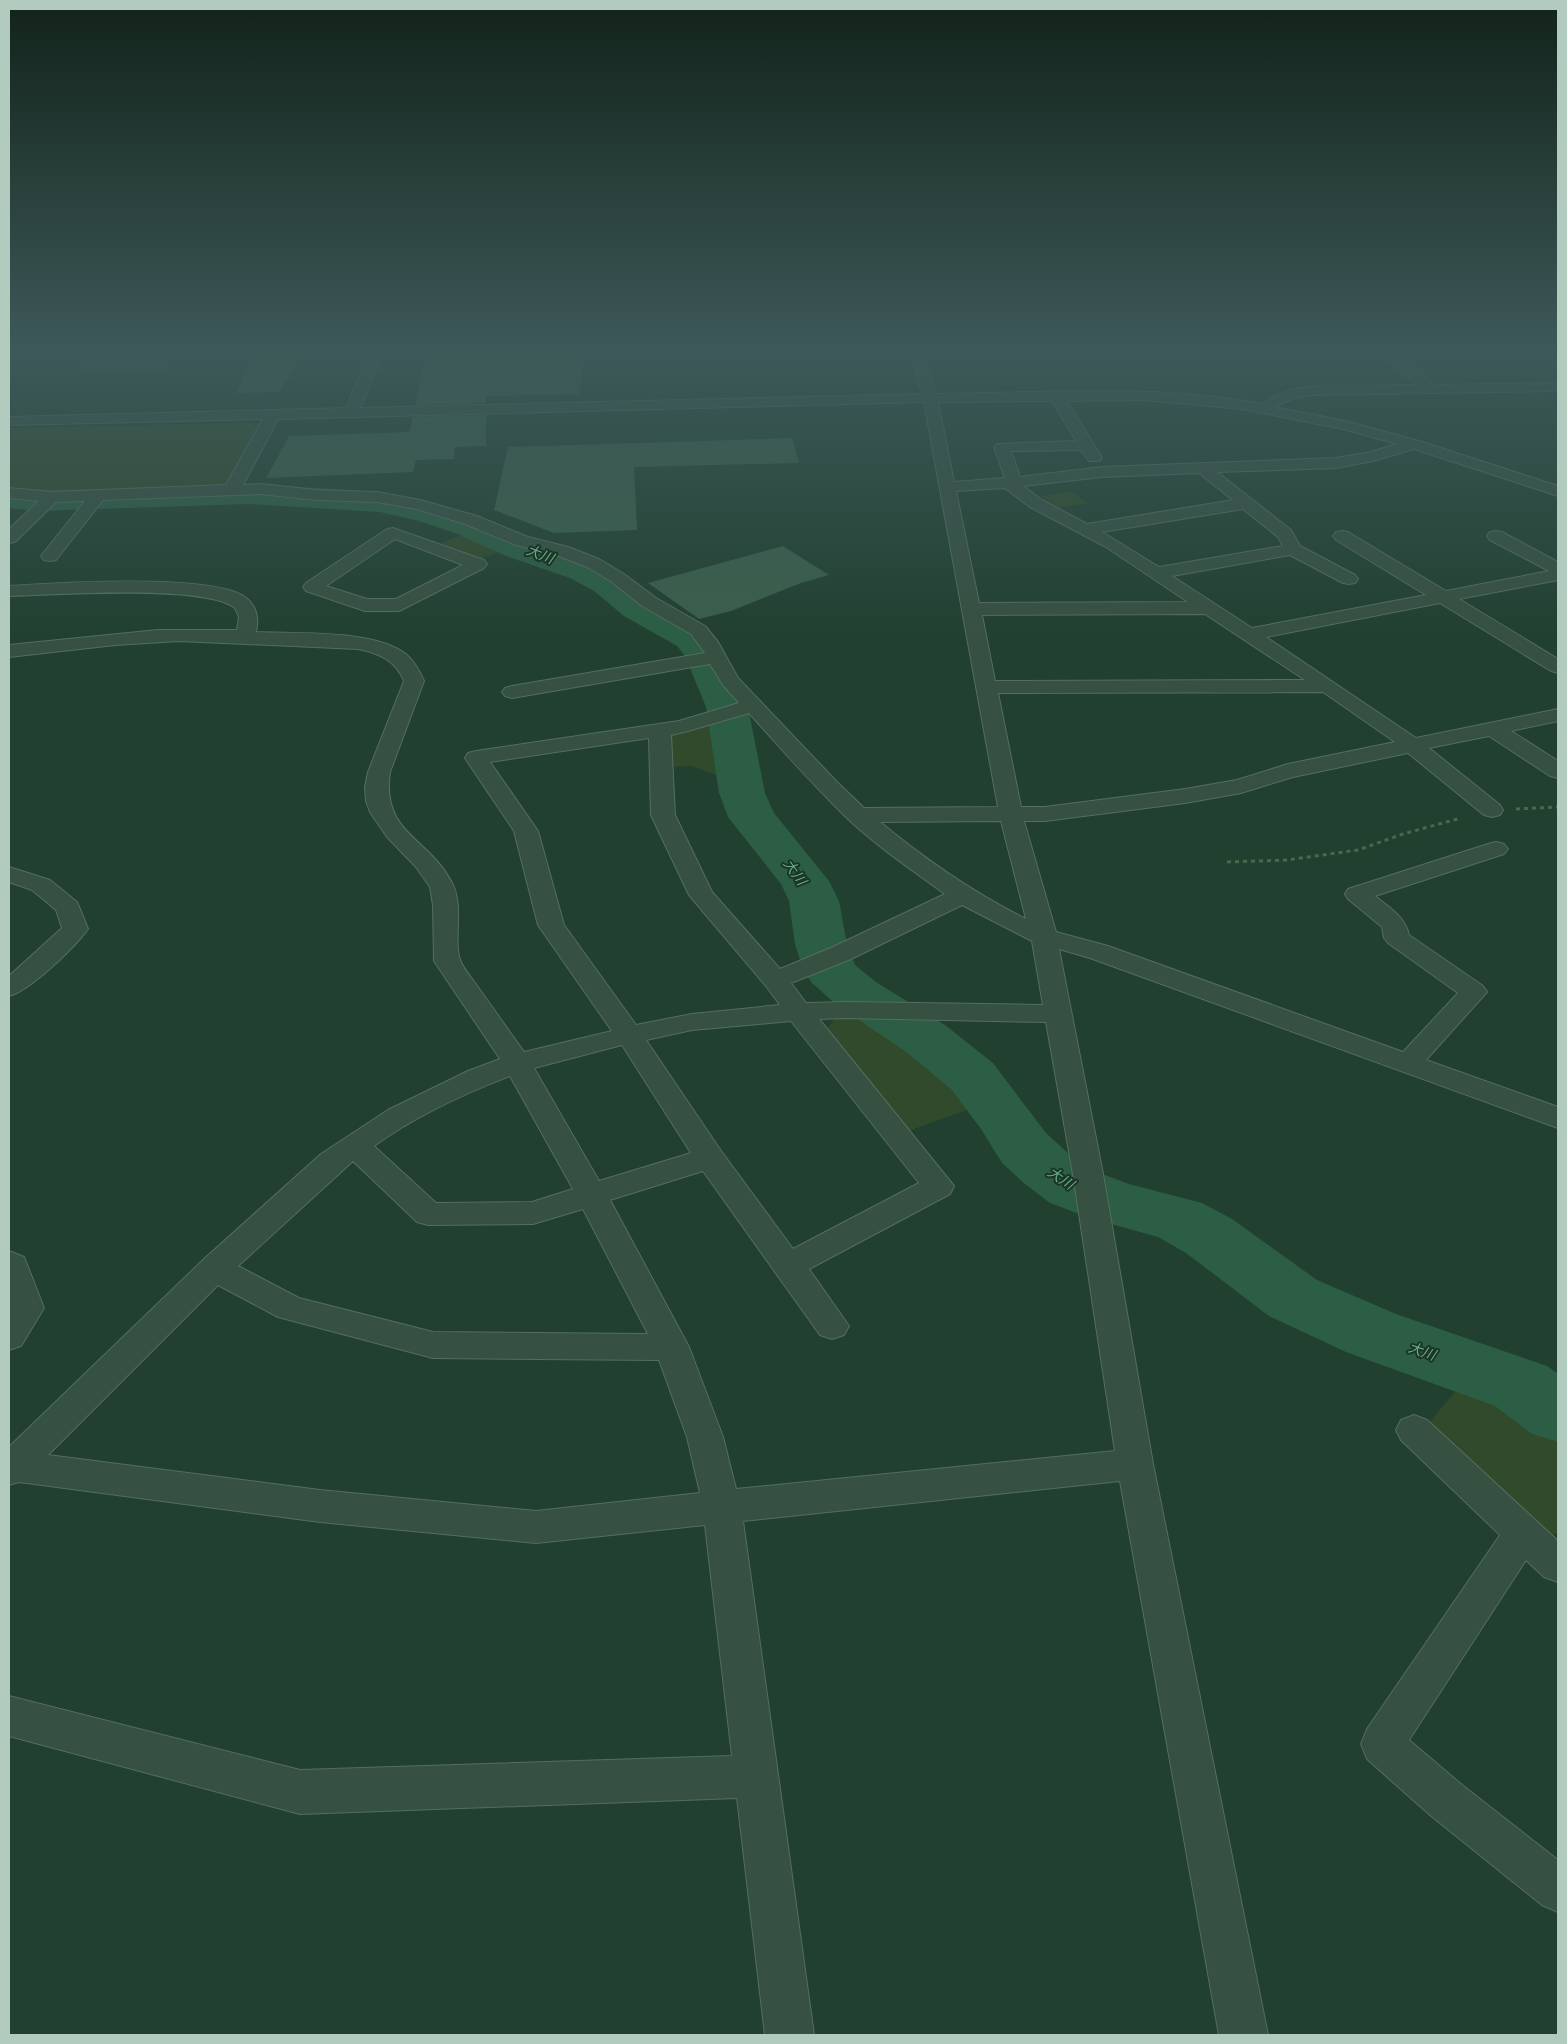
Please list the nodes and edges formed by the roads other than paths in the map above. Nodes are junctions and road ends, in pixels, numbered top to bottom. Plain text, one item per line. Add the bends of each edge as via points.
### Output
1 (255, 447) edge
2 (939, 447) edge
3 (1002, 447) edge
4 (1087, 447) edge
5 (1402, 447) edge
6 (1424, 447) edge
7 (1202, 468) junction
8 (1102, 472) junction
9 (1011, 483) junction
10 (947, 488) junction
11 (232, 490) junction
12 (1558, 491) edge
13 (9, 493) edge
14 (98, 495) junction
15 (49, 500) junction
16 (1247, 503) junction
17 (1087, 529) junction
18 (1342, 536) dead end
19 (1496, 536) dead end
20 (9, 538) edge
21 (522, 541) junction
22 (1293, 549) junction
23 (50, 556) dead end
24 (478, 564) junction
25 (1558, 569) edge
26 (1157, 573) junction
27 (1558, 574) edge
28 (1349, 579) dead end
29 (9, 591) edge
30 (1443, 597) junction
31 (1207, 608) junction
32 (972, 609) junction
33 (1249, 634) junction
34 (245, 637) junction
35 (9, 651) edge
36 (717, 657) junction
37 (1558, 667) edge
38 (1328, 686) junction
39 (987, 687) junction
40 (512, 692) dead end
41 (737, 710) junction
42 (1558, 715) edge
43 (1491, 728) junction
44 (660, 730) junction
45 (1412, 746) junction
46 (1558, 772) edge
47 (1492, 810) road end
48 (1011, 814) junction
49 (858, 815) junction
50 (1496, 849) dead end
51 (9, 874) edge
52 (962, 895) junction
53 (1044, 937) junction
54 (785, 976) junction
55 (9, 988) edge
56 (798, 1012) junction
57 (1058, 1014) junction
58 (629, 1034) junction
59 (517, 1063) junction
60 (1408, 1063) junction
61 (1558, 1118) edge
62 (354, 1145) junction
63 (710, 1158) junction
64 (592, 1196) junction
65 (9, 1263) edge
66 (788, 1266) junction
67 (215, 1268) junction
68 (832, 1326) dead end
69 (9, 1337) edge
70 (672, 1347) junction
71 (1414, 1430) dead end
72 (1135, 1464) junction
73 (11, 1468) edge
74 (722, 1507) junction
75 (1523, 1533) junction
76 (1558, 1565) edge
77 (9, 1716) edge
78 (757, 1776) junction
79 (1558, 1889) edge
80 (790, 2035) edge
81 (1244, 2035) edge

1 - 11 street
2 - 10 street
3 - 9 street
4 - 8 street
5 - 7 street via 1336,463
6 - 12 street
7 - 8 street
7 - 16 street
8 - 9 street
9 - 10 street
9 - 17 street via 1023,496
10 - 32 street
11 - 14 street
11 - 21 street via 260,489 399,500 471,520
13 - 15 street
14 - 15 street
14 - 23 street
15 - 20 street
16 - 17 street
16 - 22 street via 1285,534
17 - 26 street
18 - 30 street
19 - 25 street
21 - 24 street
21 - 36 street via 562,551 610,573 649,602 698,630
22 - 26 street
22 - 28 street
24 - 24 street via 399,605 365,605 312,587 393,532
26 - 31 street
27 - 30 street
29 - 34 street via 126,588 223,594 237,600 246,609 250,621
30 - 33 street
30 - 37 street
31 - 32 street
31 - 33 street
32 - 39 street
33 - 38 street
34 - 35 street via 143,637
34 - 59 street via 369,645 389,652 410,670 414,681 379,772 376,800 382,816 432,869 442,886 446,908 447,961
36 - 40 street
36 - 41 street via 730,681
38 - 39 street
38 - 45 street
39 - 48 street
41 - 44 street
41 - 49 street
42 - 43 street
43 - 45 street
43 - 46 street
44 - 54 street via 663,815 701,895
44 - 58 street via 476,758 526,831 552,925
45 - 47 street
45 - 48 street via 1185,796 1045,814
48 - 49 street
48 - 53 street
49 - 52 street
50 - 60 street via 1356,894 1394,924 1397,938 1474,992
51 - 55 street via 41,885 68,908 75,929
52 - 53 street
52 - 54 street via 842,953
53 - 57 street
53 - 60 street via 1099,952
54 - 56 street
56 - 57 street
56 - 58 street via 692,1022
56 - 66 street via 939,1186
57 - 72 street via 1088,1174
58 - 59 street
58 - 63 street
59 - 62 street via 398,1117
59 - 64 street
60 - 61 street
62 - 64 street via 428,1214 533,1214
62 - 67 street via 332,1161
63 - 64 street
63 - 66 street
64 - 70 street
65 - 69 street via 27,1308
66 - 68 street
67 - 70 street via 290,1308 432,1345
67 - 73 street
70 - 74 street via 705,1437
71 - 75 street
72 - 74 street
72 - 81 street
73 - 74 street via 320,1506 536,1527
74 - 78 street
75 - 76 street
75 - 79 street via 1382,1744 1446,1800
77 - 78 street via 300,1792
78 - 80 street

